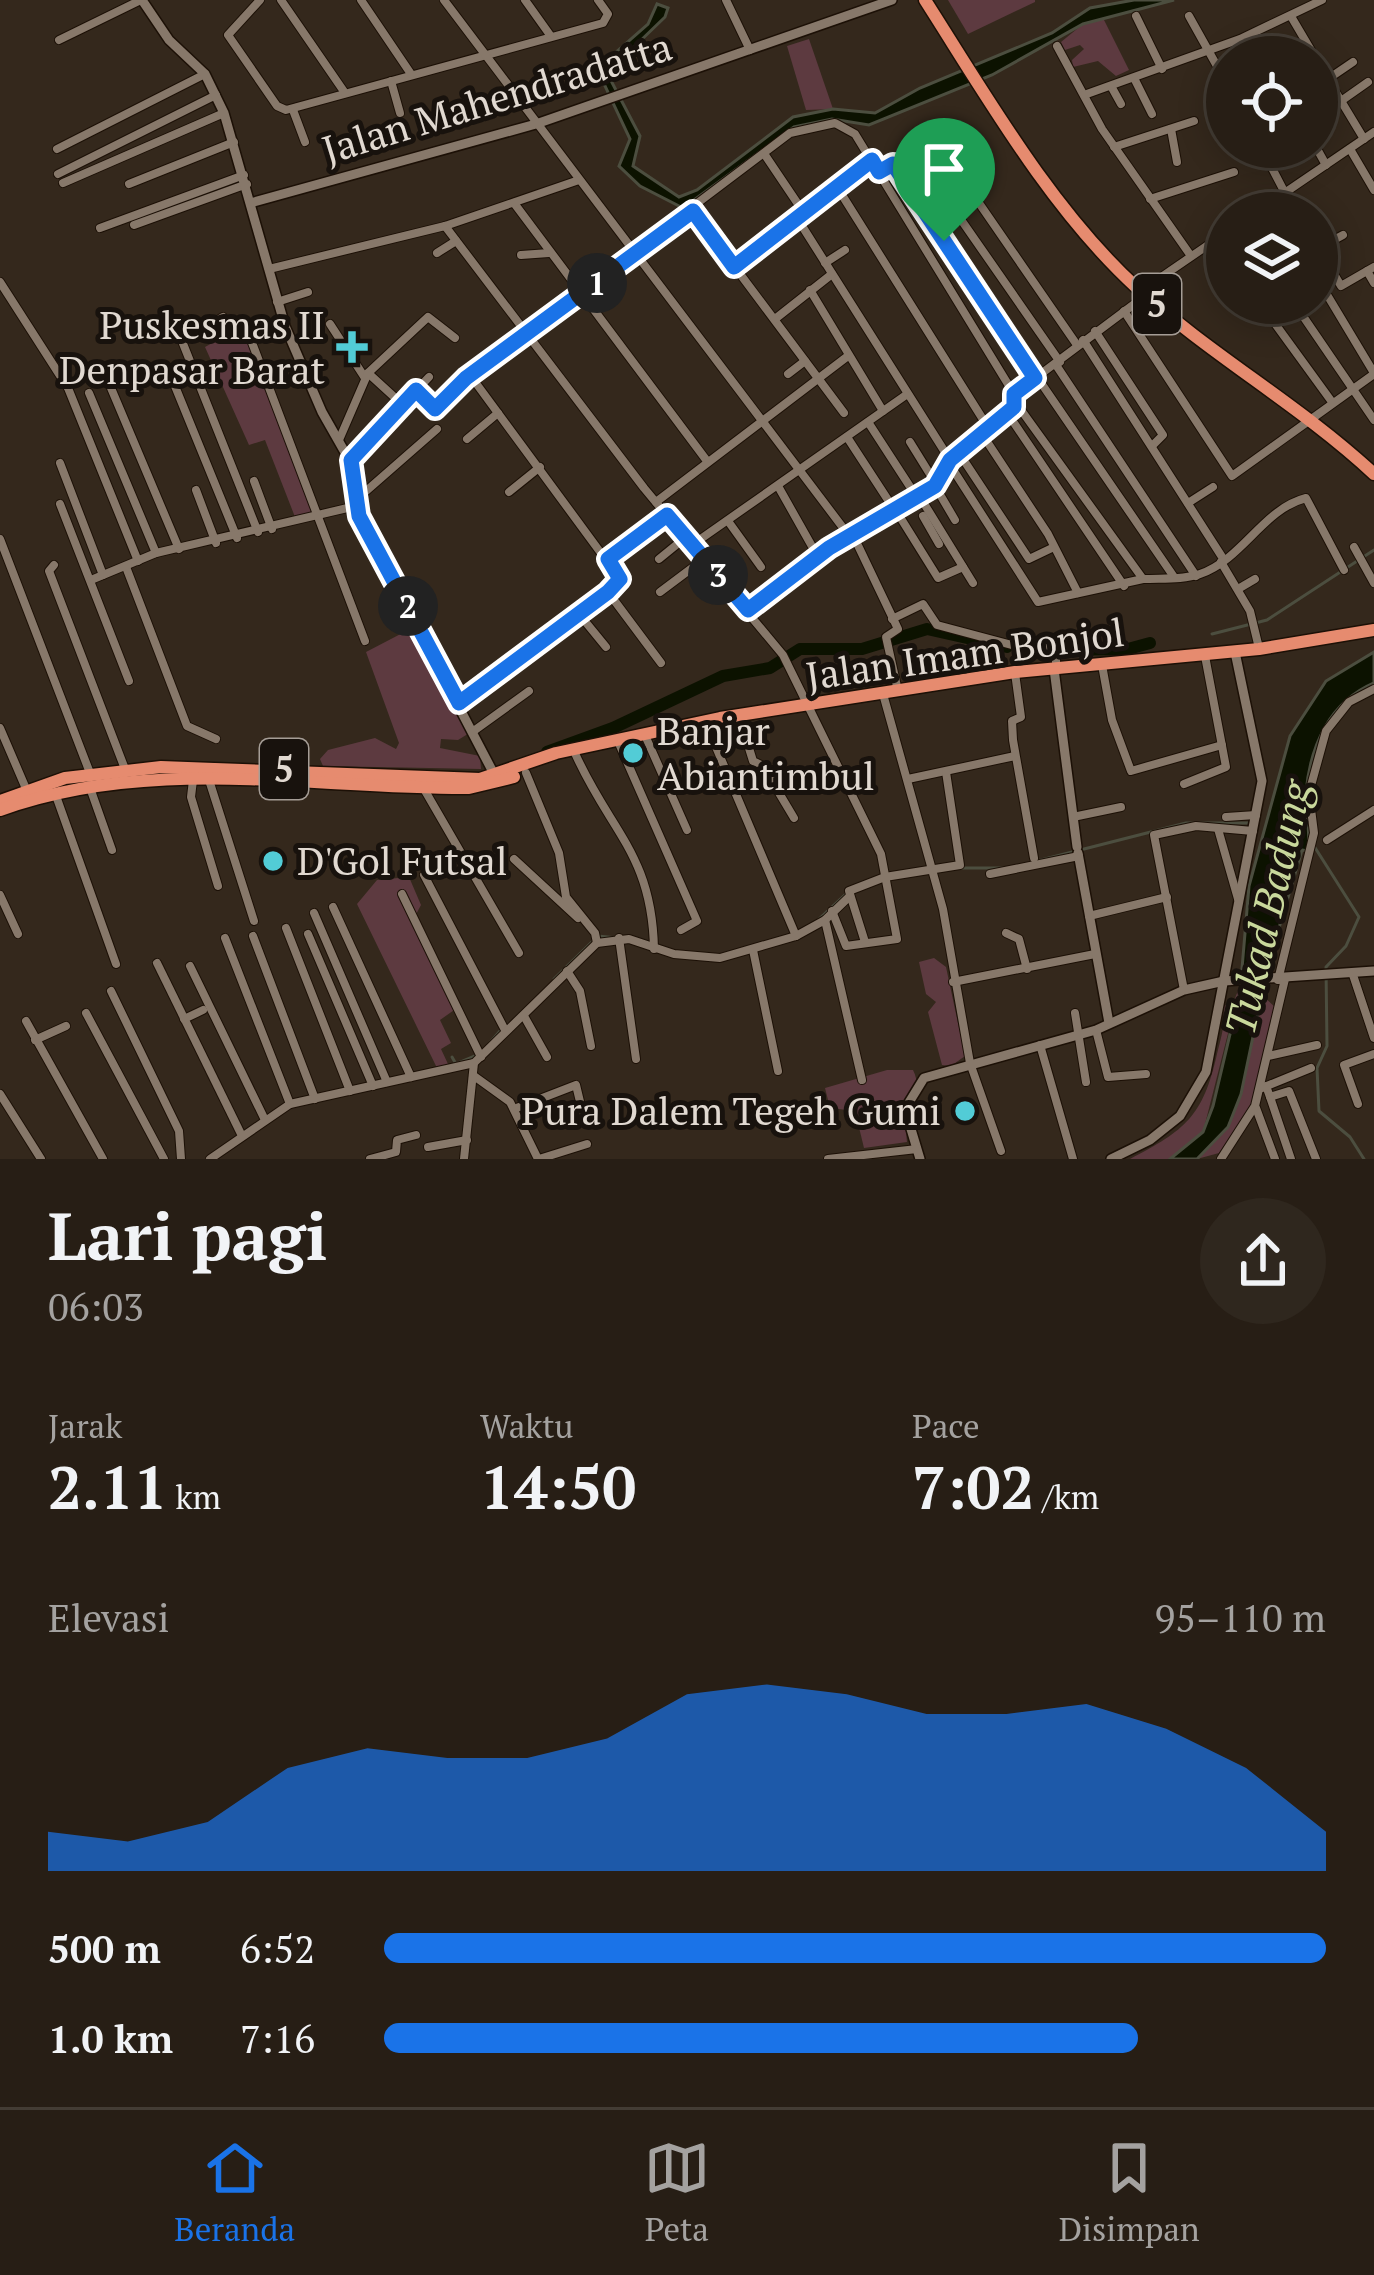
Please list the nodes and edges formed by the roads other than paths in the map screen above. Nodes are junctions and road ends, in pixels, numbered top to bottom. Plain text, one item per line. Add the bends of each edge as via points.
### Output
1 (142, 0) edge
2 (260, 0) edge
3 (280, 0) edge
4 (361, 0) edge
5 (444, 0) edge
6 (525, 0) edge
7 (598, 0) edge
8 (726, 0) edge
9 (892, 0) edge
10 (925, 0) edge
11 (1322, 0) edge
12 (1136, 16) dead end
13 (1189, 16) dead end
14 (1292, 18) junction
15 (550, 35) junction
16 (1246, 36) edge
17 (1303, 36) edge
18 (59, 40) dead end
19 (1057, 46) dead end
20 (1206, 47) edge
21 (750, 51) junction
22 (1206, 52) edge
23 (482, 53) junction
24 (1353, 62) dead end
25 (1162, 69) junction
26 (1338, 72) edge
27 (205, 74) junction
28 (411, 74) junction
29 (1134, 78) junction
30 (391, 81) junction
31 (1368, 82) dead end
32 (1112, 86) junction
33 (345, 94) junction
34 (216, 95) junction
35 (1084, 95) junction
36 (1338, 96) edge
37 (1341, 101) junction
38 (1120, 104) dead end
39 (293, 110) junction
40 (224, 113) junction
41 (400, 113) dead end
42 (1152, 114) dead end
43 (1194, 121) dead end
44 (536, 124) junction
45 (1171, 129) junction
46 (1374, 132) edge
47 (1364, 139) junction
48 (236, 141) junction
49 (305, 142) dead end
50 (1114, 147) junction
51 (57, 148) dead end
52 (1350, 149) junction
53 (914, 151) junction
54 (765, 154) junction
55 (1338, 157) edge
56 (120, 159) junction
57 (872, 160) junction
58 (1177, 162) dead end
59 (893, 164) junction
60 (1322, 168) edge
61 (879, 172) junction
62 (1234, 172) dead end
63 (247, 179) junction
64 (579, 179) junction
65 (837, 187) junction
66 (1374, 190) edge
67 (1287, 192) edge
68 (1150, 199) junction
69 (254, 202) junction
70 (514, 203) junction
71 (693, 211) junction
72 (801, 216) junction
73 (134, 225) dead end
74 (445, 226) junction
75 (100, 228) dead end
76 (1343, 235) dead end
77 (1338, 238) edge
78 (455, 241) junction
79 (1206, 247) edge
80 (845, 250) dead end
81 (437, 253) dead end
82 (549, 253) junction
83 (637, 254) junction
84 (521, 255) dead end
85 (1191, 256) junction
86 (825, 263) junction
87 (734, 267) junction
88 (268, 268) junction
89 (1371, 269) edge
90 (832, 274) junction
91 (1338, 281) edge
92 (0, 282) edge
93 (1374, 283) edge
94 (1341, 286) junction
95 (1338, 288) edge
96 (810, 290) junction
97 (308, 292) dead end
98 (1143, 293) junction
99 (581, 294) junction
100 (277, 302) junction
101 (1124, 311) junction
102 (1338, 313) edge
103 (223, 317) dead end
104 (775, 319) junction
105 (330, 324) dead end
106 (1275, 324) edge
107 (1308, 324) edge
108 (1095, 331) junction
109 (248, 332) dead end
110 (526, 333) junction
111 (454, 338) dead end
112 (1080, 342) junction
113 (848, 356) junction
114 (805, 361) junction
115 (1058, 364) junction
116 (168, 369) dead end
117 (788, 374) dead end
118 (1374, 374) edge
119 (470, 375) junction
120 (367, 376) junction
121 (817, 376) junction
122 (429, 377) dead end
123 (1036, 377) junction
124 (1352, 387) junction
125 (111, 388) dead end
126 (416, 390) junction
127 (89, 393) dead end
128 (906, 395) junction
129 (1015, 399) junction
130 (1332, 402) junction
131 (403, 405) junction
132 (883, 411) junction
133 (498, 413) junction
134 (844, 413) dead end
135 (1008, 414) junction
136 (761, 419) junction
137 (1308, 419) junction
138 (1374, 420) edge
139 (868, 422) junction
140 (437, 429) dead end
141 (986, 431) junction
142 (847, 436) junction
143 (467, 439) dead end
144 (338, 442) junction
145 (910, 442) dead end
146 (1152, 446) junction
147 (959, 453) junction
148 (351, 460) junction
149 (707, 461) junction
150 (950, 462) junction
151 (60, 463) dead end
152 (540, 467) junction
153 (800, 470) junction
154 (1374, 474) edge
155 (254, 482) dead end
156 (936, 485) junction
157 (778, 486) junction
158 (1213, 487) dead end
159 (196, 490) dead end
160 (508, 492) dead end
161 (919, 498) junction
162 (888, 500) dead end
163 (656, 502) junction
164 (1188, 502) junction
165 (356, 503) junction
166 (60, 504) dead end
167 (895, 509) junction
168 (926, 514) junction
169 (667, 515) junction
170 (318, 516) junction
171 (955, 520) dead end
172 (728, 521) junction
173 (907, 527) junction
174 (272, 529) junction
175 (258, 532) junction
176 (851, 536) junction
177 (237, 538) junction
178 (0, 539) edge
179 (689, 541) junction
180 (216, 543) junction
181 (939, 544) dead end
182 (1354, 547) dead end
183 (1052, 548) junction
184 (179, 549) junction
185 (156, 553) junction
186 (818, 558) junction
187 (608, 559) junction
188 (704, 559) junction
189 (659, 560) dead end
190 (138, 561) junction
191 (1222, 561) junction
192 (54, 565) dead end
193 (126, 567) junction
194 (761, 567) dead end
195 (963, 568) junction
196 (1344, 570) dead end
197 (103, 575) junction
198 (1196, 576) junction
199 (1174, 577) junction
200 (1143, 579) junction
201 (1255, 579) dead end
202 (91, 580) junction
203 (973, 583) dead end
204 (1374, 583) edge
205 (1124, 586) junction
206 (1238, 590) junction
207 (608, 592) junction
208 (660, 592) dead end
209 (1078, 593) junction
210 (748, 610) junction
211 (579, 614) junction
212 (892, 619) junction
213 (1374, 630) edge
214 (365, 641) dead end
215 (606, 646) dead end
216 (1259, 649) junction
217 (1235, 652) junction
218 (1205, 654) junction
219 (661, 663) dead end
220 (1102, 664) junction
221 (1055, 669) junction
222 (1015, 672) junction
223 (129, 681) dead end
224 (1374, 688) edge
225 (529, 691) dead end
226 (891, 692) junction
227 (459, 703) junction
228 (809, 705) junction
229 (739, 716) junction
230 (705, 722) junction
231 (0, 728) edge
232 (475, 730) junction
233 (643, 731) junction
234 (617, 738) junction
235 (216, 739) dead end
236 (1222, 745) junction
237 (571, 752) junction
238 (1015, 756) junction
239 (493, 769) junction
240 (125, 770) junction
241 (946, 772) junction
242 (526, 773) junction
243 (89, 778) junction
244 (194, 778) junction
245 (209, 779) junction
246 (908, 779) junction
247 (1184, 784) dead end
248 (423, 788) junction
249 (27, 790) junction
250 (54, 792) junction
251 (0, 800) edge
252 (1121, 807) dead end
253 (0, 810) edge
254 (1374, 810) edge
255 (1226, 817) dead end
256 (794, 818) dead end
257 (1073, 818) junction
258 (1255, 822) junction
259 (687, 830) dead end
260 (1218, 830) junction
261 (1327, 840) dead end
262 (112, 850) dead end
263 (1078, 852) junction
264 (1034, 858) dead end
265 (514, 859) dead end
266 (933, 873) junction
267 (424, 874) dead end
268 (991, 874) dead end
269 (890, 878) junction
270 (218, 886) dead end
271 (402, 894) dead end
272 (849, 894) junction
273 (0, 895) edge
274 (1167, 897) junction
275 (1239, 901) junction
276 (333, 907) dead end
277 (832, 911) junction
278 (314, 913) dead end
279 (1088, 916) junction
280 (579, 918) junction
281 (824, 920) junction
282 (254, 921) dead end
283 (286, 928) dead end
284 (681, 930) dead end
285 (795, 933) junction
286 (1006, 933) dead end
287 (18, 934) dead end
288 (308, 934) dead end
289 (253, 936) dead end
290 (225, 938) dead end
291 (619, 938) junction
292 (596, 939) junction
293 (866, 942) junction
294 (654, 945) junction
295 (753, 950) junction
296 (519, 953) dead end
297 (1094, 953) junction
298 (116, 964) dead end
299 (190, 966) dead end
300 (159, 968) dead end
301 (1027, 968) junction
302 (1374, 970) edge
303 (566, 971) junction
304 (1353, 975) junction
305 (1277, 980) junction
306 (1229, 981) junction
307 (953, 982) junction
308 (1184, 990) junction
309 (111, 991) dead end
310 (202, 1010) dead end
311 (86, 1012) dead end
312 (1075, 1012) dead end
313 (524, 1016) junction
314 (184, 1019) junction
315 (26, 1021) dead end
316 (1109, 1023) junction
317 (66, 1026) dead end
318 (505, 1030) junction
319 (1096, 1030) junction
320 (1079, 1036) junction
321 (1374, 1038) edge
322 (34, 1040) junction
323 (1040, 1045) junction
324 (591, 1046) dead end
325 (1317, 1046) dead end
326 (1374, 1054) edge
327 (1268, 1056) junction
328 (548, 1057) dead end
329 (636, 1059) dead end
330 (477, 1060) junction
331 (970, 1064) junction
332 (1311, 1068) dead end
333 (778, 1070) dead end
334 (1146, 1074) dead end
335 (474, 1076) junction
336 (411, 1077) junction
337 (862, 1080) dead end
338 (386, 1082) junction
339 (1086, 1082) dead end
340 (373, 1086) junction
341 (1263, 1087) junction
342 (350, 1091) junction
343 (0, 1094) edge
344 (1270, 1097) junction
345 (315, 1099) junction
346 (290, 1104) junction
347 (1358, 1104) dead end
348 (1256, 1106) junction
349 (514, 1109) junction
350 (582, 1110) dead end
351 (265, 1120) junction
352 (416, 1135) dead end
353 (242, 1136) junction
354 (466, 1140) junction
355 (587, 1144) dead end
356 (428, 1148) dead end
357 (1001, 1151) dead end
358 (918, 1154) edge
359 (875, 1155) edge
360 (41, 1159) edge
361 (103, 1159) edge
362 (164, 1159) edge
363 (182, 1159) edge
364 (210, 1159) edge
365 (370, 1159) edge
366 (464, 1159) edge
367 (538, 1159) edge
368 (828, 1159) edge
369 (1072, 1159) edge
370 (1111, 1159) edge
371 (1221, 1159) edge
372 (1275, 1159) edge
373 (1291, 1159) edge
374 (1316, 1159) edge

1 - 18 street
1 - 27 main road
2 - 39 street via 228,35 277,106
3 - 33 street
4 - 28 street
5 - 23 street
6 - 15 street
7 - 15 street via 608,21
8 - 21 street
9 - 21 main road, Jalan Mahendradatta
10 - 98 highway, 5 via 1069,210
11 - 14 street
12 - 25 street
13 - 20 street
14 - 16 street
14 - 17 street
15 - 23 street
19 - 35 street
21 - 44 main road, Jalan Mahendradatta
22 - 25 street
23 - 28 street
23 - 44 street
24 - 26 street
25 - 29 street
27 - 34 main road
27 - 51 street
28 - 30 street
29 - 32 street
29 - 42 street
30 - 33 street
30 - 41 street
31 - 37 street
32 - 35 street
32 - 38 street
33 - 39 street
34 - 40 main road
34 - 56 street via 61,179
35 - 50 street
36 - 37 street
37 - 47 street
39 - 49 street
40 - 48 main road
40 - 56 street
43 - 45 street
44 - 64 street
44 - 69 main road, Jalan Mahendradatta
45 - 50 street
45 - 58 street
46 - 47 street
47 - 52 street
48 - 56 street via 128,179
48 - 63 main road
50 - 68 street
52 - 55 street
52 - 66 street
53 - 59 street
53 - 112 street via 939,145
53 - 115 street
54 - 57 street via 798,129 835,123 855,134
54 - 71 street
54 - 72 street
57 - 61 street
57 - 65 street
59 - 61 street
59 - 123 street
60 - 67 street
61 - 129 street
62 - 68 street
63 - 69 main road
63 - 73 street
63 - 75 street
64 - 70 street
64 - 83 street
65 - 72 street
65 - 141 street
68 - 85 street
69 - 88 main road
70 - 74 street
70 - 82 street
71 - 83 street
71 - 87 street
72 - 86 street
72 - 87 street
74 - 78 street
74 - 88 street
76 - 77 street
78 - 81 street
78 - 110 street
79 - 85 street
80 - 86 street
82 - 84 street
82 - 99 street
83 - 99 street
83 - 136 street
85 - 98 street
86 - 90 street
87 - 104 street
88 - 100 main road
89 - 93 street
89 - 94 street
90 - 96 street
90 - 128 street
91 - 94 street
92 - 190 street via 68,388
94 - 95 street
96 - 104 street
96 - 113 street
97 - 100 street
98 - 101 street
98 - 137 highway, 5
99 - 110 street
99 - 149 street
100 - 144 main road
101 - 108 street
101 - 137 street via 1231,476
102 - 118 street
103 - 175 street via 182,341
104 - 114 street
105 - 120 street
106 - 130 street
107 - 124 street
108 - 112 street
108 - 146 street via 1163,435
109 - 170 street
110 - 119 street
110 - 163 street
111 - 120 street via 431,316
112 - 115 street
112 - 146 street
113 - 121 street
113 - 132 street
114 - 117 street
114 - 121 street
115 - 123 street
115 - 198 street
116 - 177 street
118 - 124 street
119 - 126 street via 435,409
119 - 133 street
120 - 131 street
120 - 144 street
121 - 134 street
121 - 136 street
122 - 126 street
123 - 129 street
123 - 199 street
124 - 130 street
124 - 138 street
125 - 184 street
126 - 131 street
127 - 185 street
128 - 132 street
128 - 150 street
129 - 135 street
129 - 200 street
130 - 137 street
131 - 148 street
132 - 139 street
133 - 143 street
133 - 152 street
135 - 141 street
135 - 205 street
136 - 149 street
136 - 153 street
137 - 154 highway, 5
139 - 142 street
139 - 161 street
140 - 165 street
141 - 147 street
141 - 183 street
142 - 153 street
142 - 162 street
144 - 148 main road
145 - 156 street
146 - 164 street
147 - 150 street
147 - 183 street via 1029,559
148 - 165 main road
149 - 163 street
150 - 156 street
150 - 209 street via 1035,600
151 - 197 street
152 - 160 street
152 - 187 street
153 - 157 street
153 - 176 street
155 - 174 street
156 - 161 street
156 - 171 street
157 - 172 street
157 - 186 street
158 - 164 street
159 - 180 street
161 - 167 street
161 - 168 street
163 - 169 street
164 - 191 street
165 - 170 street
165 - 227 main road
166 - 202 street
167 - 173 street
167 - 176 street
168 - 173 street
168 - 181 street
168 - 195 street
169 - 179 street
169 - 187 street
170 - 174 street
170 - 214 street
172 - 179 street
172 - 194 street
173 - 195 street via 938,578
174 - 175 street
175 - 177 street
176 - 186 street
176 - 212 street
177 - 180 street
178 - 243 street
179 - 188 street
179 - 189 street
180 - 184 street
182 - 204 street
183 - 209 street
184 - 185 street
185 - 190 street
186 - 210 street
187 - 207 street via 620,579
188 - 208 street
188 - 210 street
190 - 193 street
191 - 196 street via 1276,510 1306,498
191 - 198 street
191 - 206 street
192 - 240 street via 49,571
193 - 197 street
193 - 235 street via 187,726
195 - 203 street
197 - 202 street
198 - 199 street
199 - 200 street
200 - 205 street
201 - 206 street
202 - 223 street
205 - 209 street
206 - 216 street
207 - 211 street
207 - 219 street
210 - 228 street
211 - 215 street
211 - 227 street
212 - 221 street via 923,604 937,626 1056,650
212 - 226 street via 898,630 887,639
213 - 216 highway, Jalan Imam Bonjol / 5
216 - 217 highway, Jalan Imam Bonjol / 5
217 - 218 highway, Jalan Imam Bonjol / 5
217 - 258 main road via 1262,769
218 - 220 highway, Jalan Imam Bonjol / 5
218 - 236 street
220 - 221 highway, Jalan Imam Bonjol / 5
220 - 236 street via 1130,770
221 - 222 highway, Jalan Imam Bonjol / 5
221 - 257 main road
222 - 226 highway, Jalan Imam Bonjol / 5
222 - 238 street
224 - 305 street via 1349,702 1326,731 1309,793 1312,838
225 - 232 street
226 - 228 highway, Jalan Imam Bonjol / 5
226 - 246 street
227 - 232 main road
228 - 229 highway, Jalan Imam Bonjol / 5
228 - 269 street
229 - 230 highway, Jalan Imam Bonjol / 5
229 - 256 street via 753,762
230 - 233 highway, Jalan Imam Bonjol / 5
230 - 285 street
231 - 249 street
232 - 239 main road
233 - 234 highway, Jalan Imam Bonjol / 5
233 - 259 street
234 - 237 highway, Jalan Imam Bonjol / 5
234 - 284 street via 697,921
236 - 247 street via 1226,768
237 - 239 highway, Jalan Imam Bonjol / 5
237 - 242 highway, Jalan Imam Bonjol / 5
237 - 294 street via 643,869
238 - 241 street
238 - 264 street
239 - 240 highway, Jalan Imam Bonjol / 5 via 469,780
239 - 242 highway, Jalan Imam Bonjol / 5
239 - 248 highway, Jalan Imam Bonjol / 5
240 - 243 highway, Jalan Imam Bonjol / 5
241 - 246 street
241 - 266 street via 960,865
242 - 280 street
243 - 244 highway, Jalan Imam Bonjol / 5
243 - 249 highway, Jalan Imam Bonjol / 5
243 - 250 highway, Jalan Imam Bonjol / 5
243 - 262 street
244 - 245 highway, Jalan Imam Bonjol / 5
244 - 270 street via 191,797
245 - 248 highway, Jalan Imam Bonjol / 5
245 - 282 street
246 - 266 street
248 - 296 street
249 - 251 highway, Jalan Imam Bonjol / 5
250 - 253 highway, Jalan Imam Bonjol / 5
250 - 298 street
252 - 257 street
254 - 261 street
255 - 258 street
257 - 263 main road
258 - 260 street
258 - 275 main road
260 - 274 street via 1154,835
260 - 275 street
263 - 268 street
263 - 279 main road
265 - 280 street
266 - 269 street
266 - 307 street
267 - 318 street
269 - 272 street
269 - 293 street via 897,937
271 - 330 street
272 - 277 street
272 - 293 street
273 - 287 street
274 - 279 street
274 - 308 street
275 - 306 main road
276 - 336 street
277 - 281 street
277 - 293 street via 846,946
278 - 338 street
279 - 297 main road
280 - 292 street
281 - 285 street
281 - 337 street
283 - 342 street
285 - 295 street
286 - 301 street via 1019,939
288 - 340 street
289 - 345 street
290 - 346 street
291 - 292 street
291 - 294 street
291 - 329 street
292 - 303 street
294 - 295 street via 713,959
295 - 333 street
297 - 301 street
297 - 316 main road
299 - 351 street
300 - 314 street
301 - 307 street
302 - 304 main road
303 - 313 street
303 - 324 street via 580,991
304 - 305 main road
304 - 321 street
305 - 306 main road
305 - 327 street
306 - 308 main road
306 - 370 main road via 1192,1102 1150,1140
307 - 331 street
308 - 316 main road
309 - 363 street via 179,1131
310 - 314 street
311 - 362 street
312 - 320 street
313 - 318 street
313 - 328 street
314 - 353 street
315 - 322 street
316 - 319 main road
317 - 322 street
318 - 330 street
319 - 320 main road
319 - 334 street via 1108,1077
320 - 323 main road
320 - 339 street
322 - 361 street
323 - 331 main road
323 - 369 street
325 - 327 street
326 - 347 street via 1344,1065
327 - 341 street
330 - 335 street
330 - 336 street
331 - 357 street
331 - 358 main road via 914,1086 905,1109
332 - 341 street
335 - 349 street
335 - 354 street
336 - 338 street
338 - 340 street
340 - 342 street
341 - 344 street
341 - 348 street
342 - 345 street
343 - 360 street
344 - 373 street
344 - 374 street via 1289,1091
345 - 346 street
346 - 351 street
348 - 371 street
348 - 372 street
349 - 350 street via 576,1085
349 - 367 street
351 - 353 street
352 - 365 street
353 - 364 street
354 - 356 street
354 - 366 street
355 - 367 street
358 - 359 street
359 - 368 street

